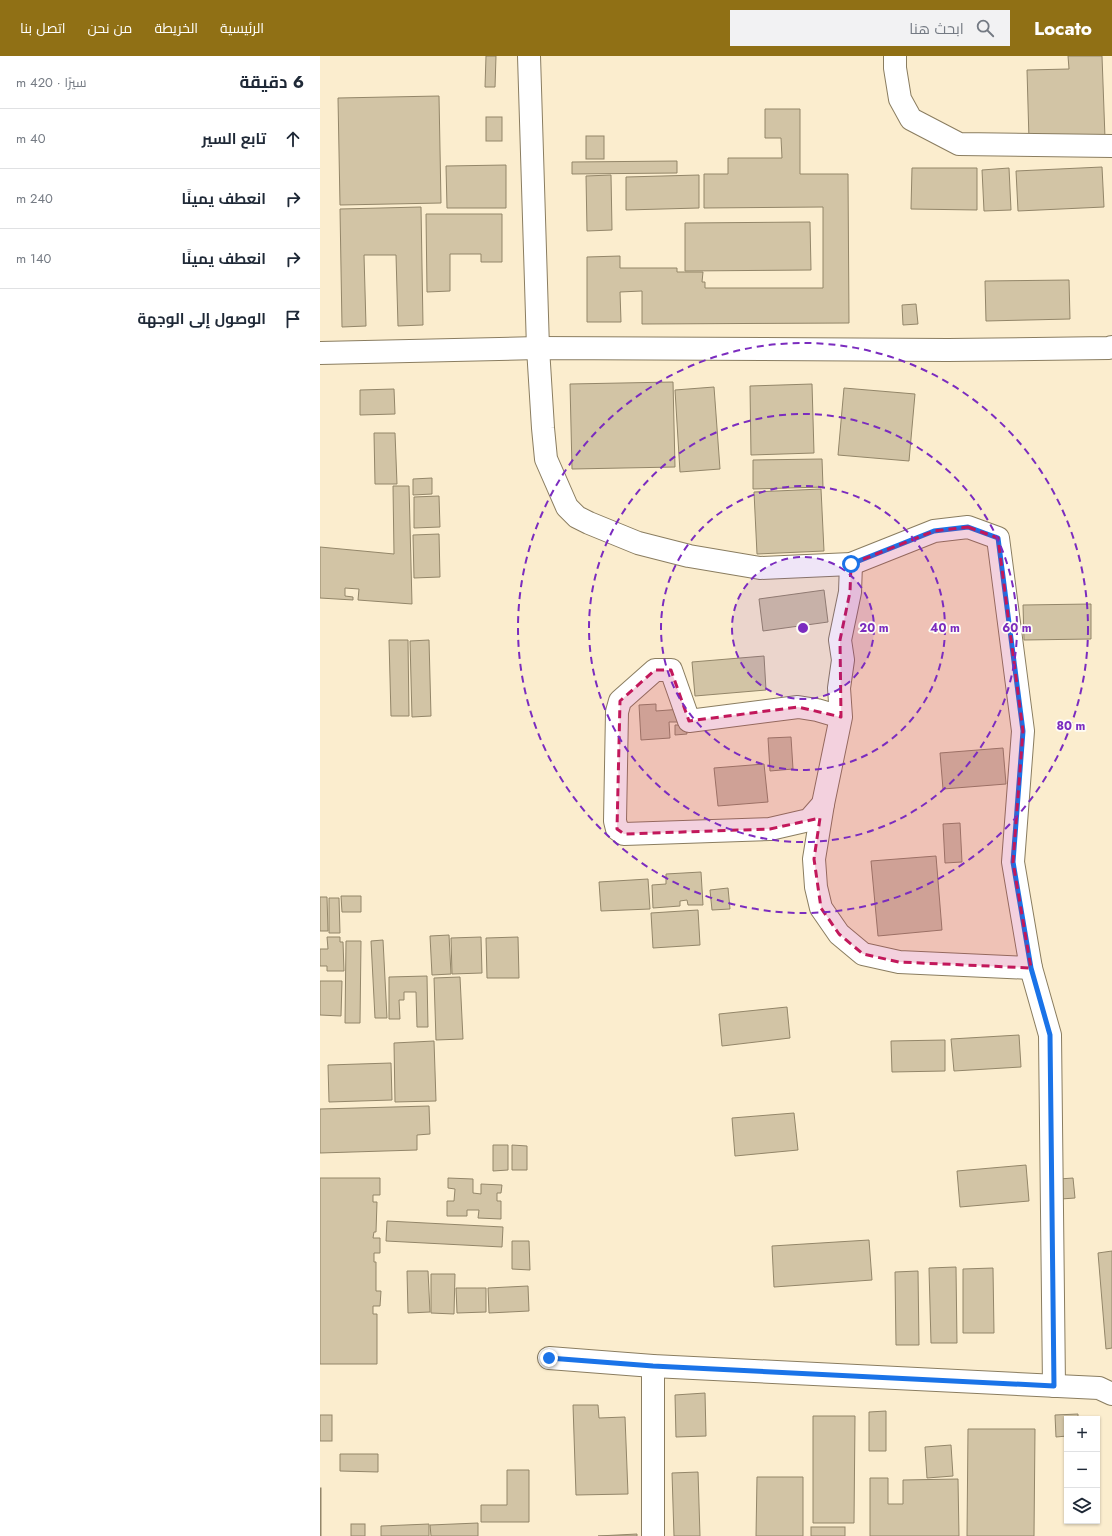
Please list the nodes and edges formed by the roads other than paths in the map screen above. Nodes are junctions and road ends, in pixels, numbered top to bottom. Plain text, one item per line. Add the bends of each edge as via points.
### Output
1 (529, 56) edge
2 (895, 56) edge
3 (1112, 146) edge
4 (1112, 347) edge
5 (538, 348) junction
6 (320, 353) edge
7 (851, 564) junction
8 (841, 717) junction
9 (822, 804) junction
10 (1031, 968) junction
11 (549, 1358) dead end
12 (653, 1366) junction
13 (1054, 1386) junction
14 (1112, 1394) edge
15 (653, 1536) edge

1 - 5 street
2 - 3 street via 900,99 910,119 959,144
4 - 5 street via 948,350
5 - 6 street
5 - 7 street via 546,459 567,506 577,517 638,543 689,556 760,568
7 - 8 street via 850,592 840,640
7 - 10 street via 934,531 968,527 998,538 1023,731 1013,862
8 - 9 street
8 - 9 street via 798,706 689,721 671,670 655,670 620,701 617,712 615,821 617,828 624,834 770,828 809,820
9 - 10 street via 814,860 821,908 839,934 863,954 899,962
10 - 13 street via 1050,1035
11 - 12 street
12 - 13 street
12 - 15 street
13 - 14 street via 1099,1388

